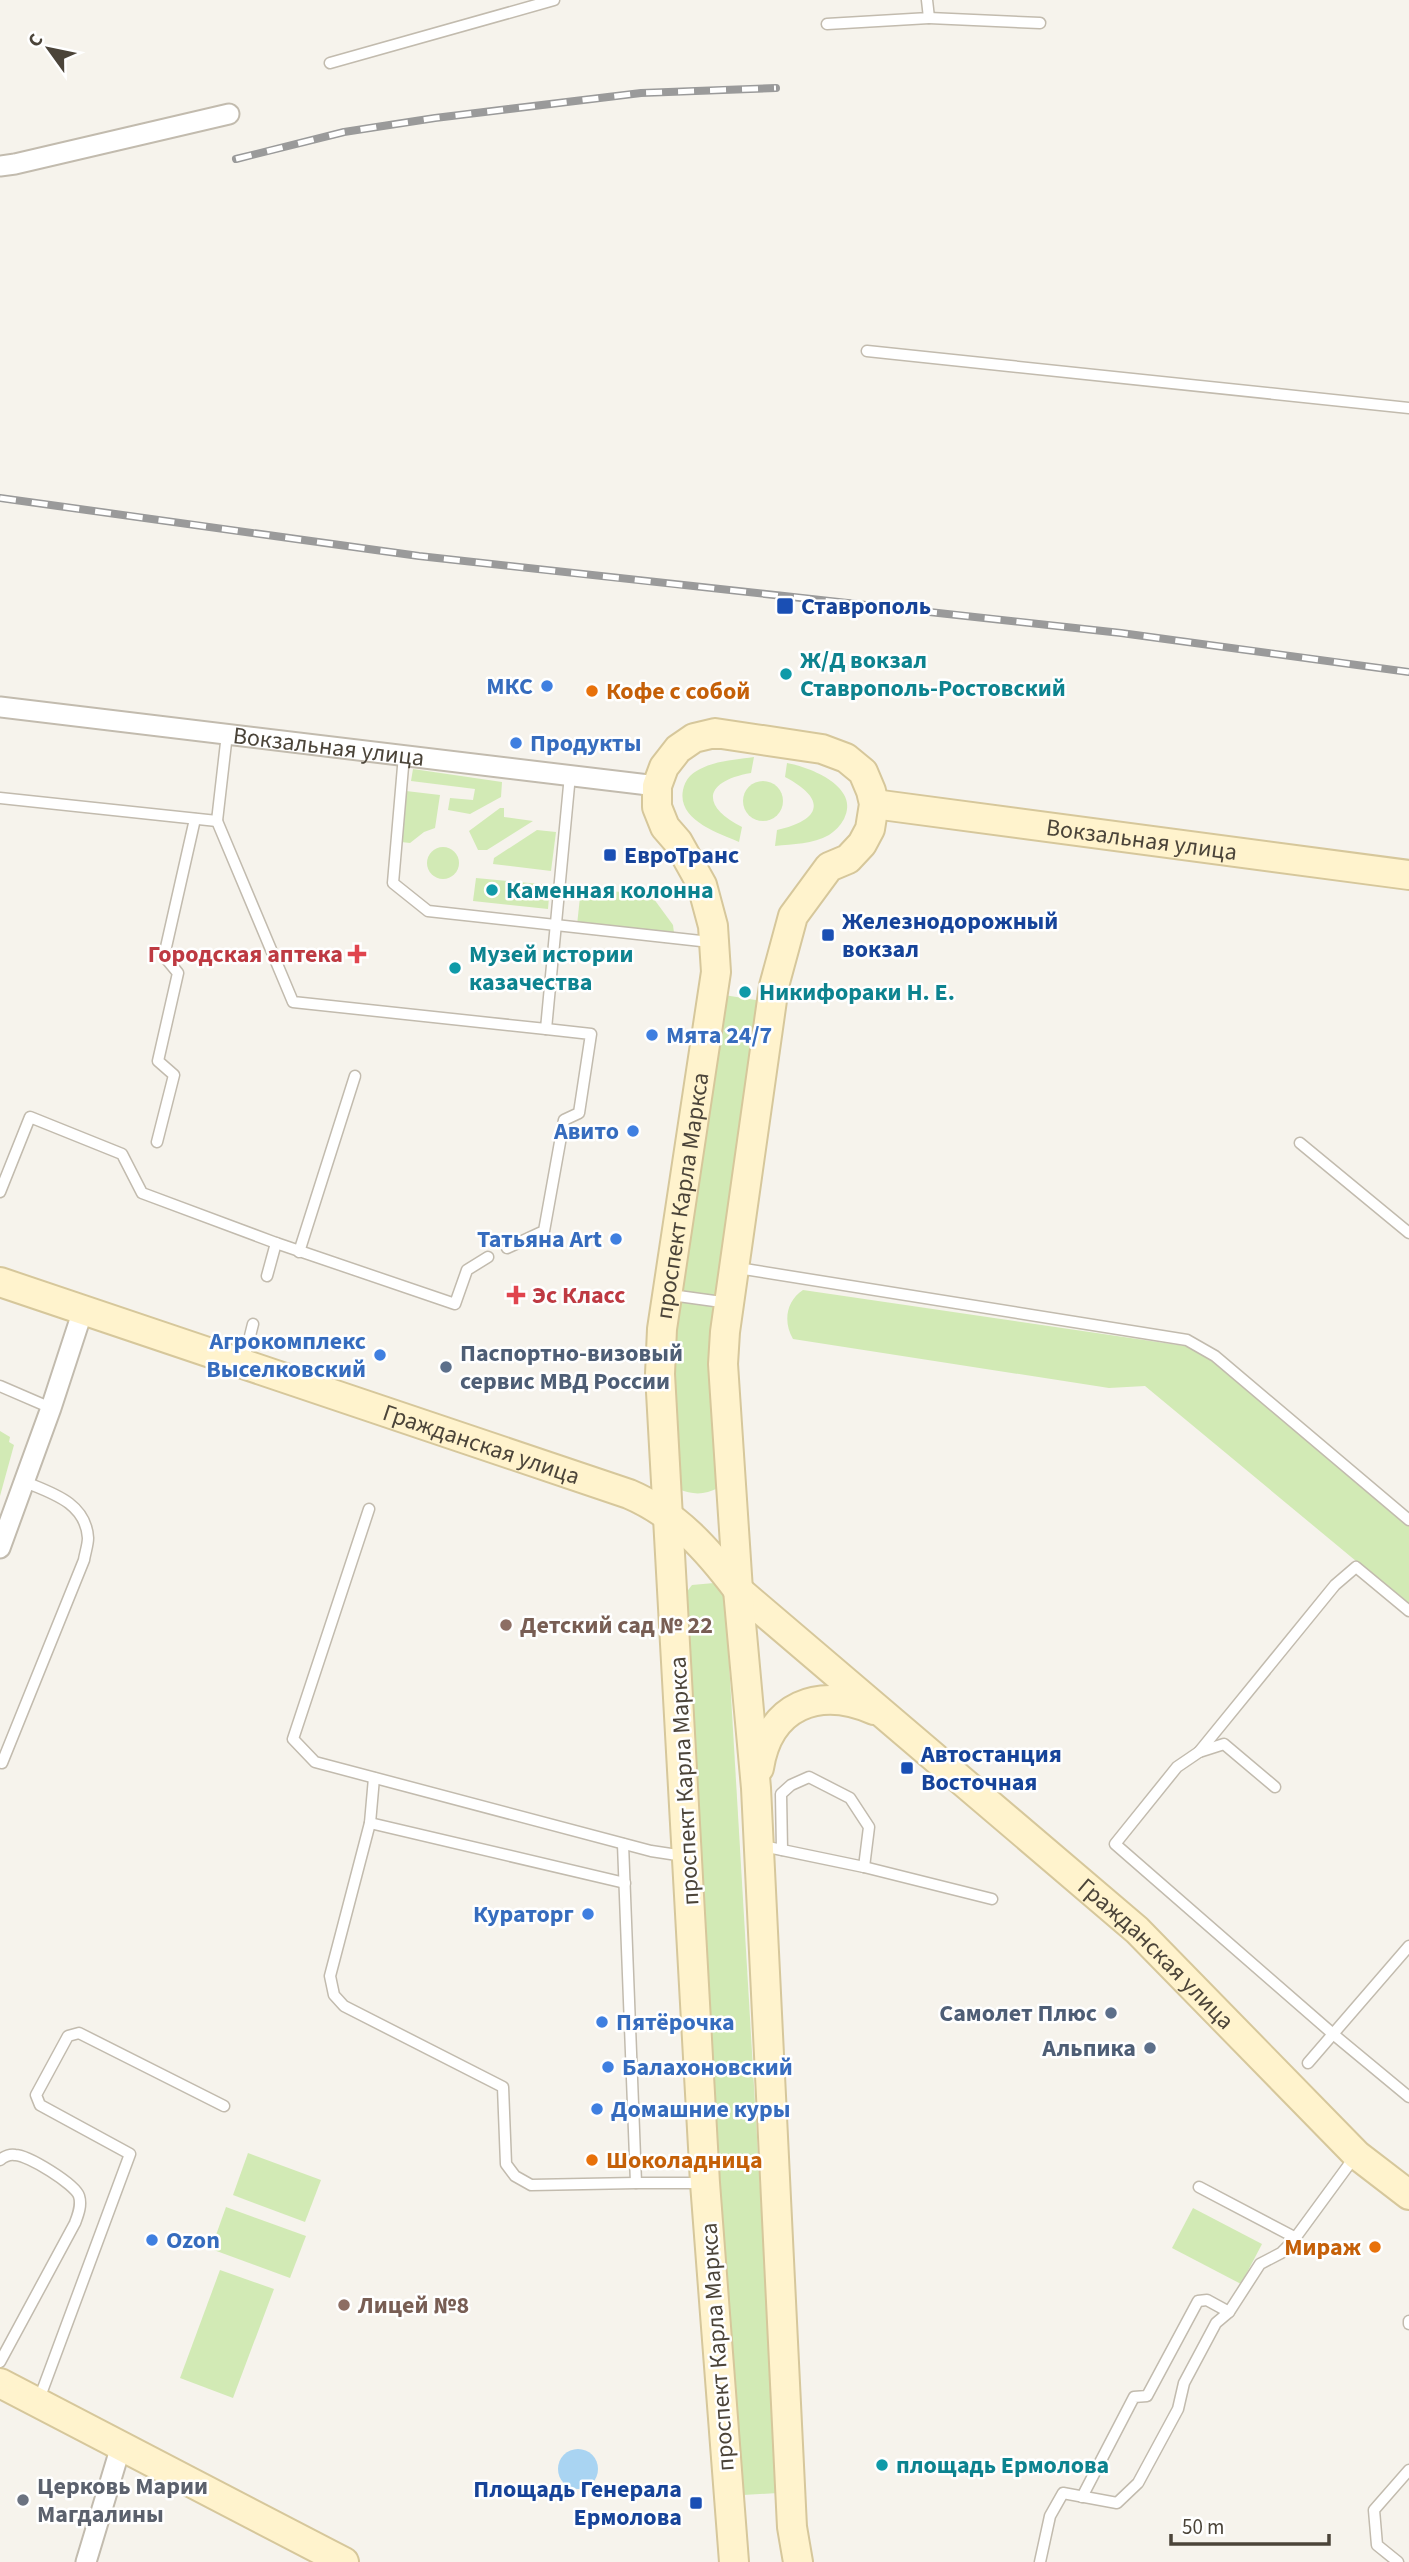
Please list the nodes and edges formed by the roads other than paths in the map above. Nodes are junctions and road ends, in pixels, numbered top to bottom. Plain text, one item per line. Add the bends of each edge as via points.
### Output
1 (554, 0) edge
2 (927, 0) edge
3 (929, 18) junction
4 (1040, 23) dead end
5 (827, 24) dead end
6 (330, 63) dead end
7 (229, 114) dead end
8 (0, 166) edge
9 (867, 351) dead end
10 (1409, 408) edge
11 (0, 707) edge
12 (227, 734) junction
13 (404, 755) junction
14 (570, 775) junction
15 (657, 786) junction
16 (0, 797) edge
17 (874, 804) junction
18 (195, 820) junction
19 (218, 821) junction
20 (1409, 875) edge
21 (557, 927) junction
22 (715, 943) junction
23 (546, 1029) junction
24 (355, 1076) dead end
25 (157, 1142) dead end
26 (1300, 1143) dead end
27 (0, 1192) edge
28 (1409, 1233) edge
29 (276, 1243) junction
30 (507, 1248) dead end
31 (299, 1252) junction
32 (488, 1257) dead end
33 (734, 1268) junction
34 (267, 1276) dead end
35 (0, 1282) edge
36 (667, 1295) junction
37 (729, 1303) junction
38 (83, 1310) junction
39 (253, 1324) dead end
40 (244, 1364) junction
41 (0, 1386) edge
42 (51, 1408) junction
43 (25, 1482) junction
44 (369, 1509) dead end
45 (669, 1516) junction
46 (1409, 1520) edge
47 (0, 1548) edge
48 (738, 1590) junction
49 (1409, 1611) edge
50 (895, 1722) junction
51 (1199, 1752) junction
52 (2, 1763) dead end
53 (374, 1778) junction
54 (1275, 1787) dead end
55 (756, 1788) junction
56 (370, 1823) junction
57 (623, 1844) junction
58 (770, 1848) junction
59 (688, 1857) junction
60 (864, 1867) junction
61 (625, 1883) junction
62 (992, 1899) dead end
63 (1409, 1946) edge
64 (1333, 2034) junction
65 (1308, 2063) dead end
66 (1409, 2097) edge
67 (224, 2106) dead end
68 (1357, 2155) junction
69 (0, 2160) edge
70 (636, 2183) junction
71 (705, 2183) junction
72 (1199, 2187) dead end
73 (1409, 2194) edge
74 (1296, 2238) junction
75 (1229, 2312) junction
76 (0, 2362) edge
77 (0, 2383) edge
78 (38, 2403) junction
79 (121, 2446) junction
80 (1409, 2470) edge
81 (1082, 2497) junction
82 (86, 2562) edge
83 (344, 2562) edge
84 (734, 2562) edge
85 (798, 2562) edge
86 (1040, 2562) edge
87 (1398, 2562) edge

1 - 6 lane
2 - 3 lane
3 - 4 lane
3 - 5 lane
7 - 8 street
9 - 10 lane
11 - 12 street, Вокзальная улица
12 - 13 street, Вокзальная улица
12 - 19 lane
13 - 14 street, Вокзальная улица
13 - 21 lane via 393,883 428,911
14 - 15 street, Вокзальная улица
14 - 21 lane
15 - 17 main road via 678,749 694,738 715,733 822,749 846,758 863,772
15 - 22 main road, проспект Карла Маркса via 657,807 665,827 702,885
16 - 18 lane
17 - 20 main road, Вокзальная улица
17 - 33 main road via 862,844 848,859 829,867 793,916 774,986
18 - 19 lane
18 - 25 lane via 164,956 178,973 158,1061 174,1075
19 - 23 lane via 293,1002
21 - 22 lane
21 - 23 lane
22 - 36 main road, проспект Карла Маркса via 715,981
23 - 30 lane via 591,1034 579,1113 564,1120 544,1231
24 - 31 lane
26 - 28 lane
27 - 29 lane via 30,1117 122,1154 142,1193
29 - 31 lane
29 - 34 lane
31 - 32 lane via 456,1304 467,1270
33 - 37 main road
33 - 46 lane via 1187,1340 1215,1356
35 - 38 main road, Гражданская улица
36 - 37 lane
36 - 45 main road, проспект Карла Маркса via 660,1374
37 - 48 main road via 723,1364
38 - 40 main road, Гражданская улица
38 - 42 street
39 - 40 lane
40 - 45 main road, Гражданская улица via 629,1494
41 - 42 lane
42 - 43 street
43 - 47 street
43 - 52 lane via 69,1501 83,1518 88,1538 84,1560
44 - 53 lane via 293,1740 315,1762
45 - 48 main road, Гражданская улица via 710,1552
45 - 59 main road, проспект Карла Маркса
48 - 50 main road, Гражданская улица
48 - 55 main road
49 - 51 lane via 1356,1567 1335,1585
50 - 55 main road, Гражданская улица via 850,1701 832,1699 798,1706 780,1718 768,1737
50 - 68 main road, Гражданская улица via 1137,1930
51 - 54 lane via 1224,1744
51 - 64 lane via 1177,1767 1115,1844
53 - 56 lane
53 - 57 lane
55 - 58 main road
56 - 61 lane
56 - 70 lane via 330,1976 334,1995 344,2006 503,2087 506,2164 522,2182 531,2186
57 - 59 lane
57 - 61 lane
58 - 60 lane
58 - 60 lane via 781,1794 809,1777 850,1798 869,1827
58 - 85 main road via 792,2527
59 - 71 main road, проспект Карла Маркса
60 - 62 lane
61 - 70 lane
63 - 64 lane
64 - 65 lane
64 - 66 lane
67 - 78 lane via 79,2034 68,2036 37,2095 40,2105 130,2154
68 - 73 main road, Гражданская улица
68 - 74 lane
69 - 76 lane via 13,2154 24,2156 71,2185 79,2195 75,2223
70 - 71 lane
71 - 84 main road, проспект Карла Маркса
72 - 74 lane
74 - 75 lane via 1260,2264
75 - 81 lane via 1216,2323 1184,2382 1178,2409 1138,2483 1117,2503
75 - 81 lane via 1207,2300 1198,2301 1147,2396 1134,2397
77 - 78 main road
78 - 79 main road
79 - 82 street
79 - 83 main road
80 - 87 lane via 1374,2510 1377,2545
81 - 86 lane via 1063,2493 1055,2503

